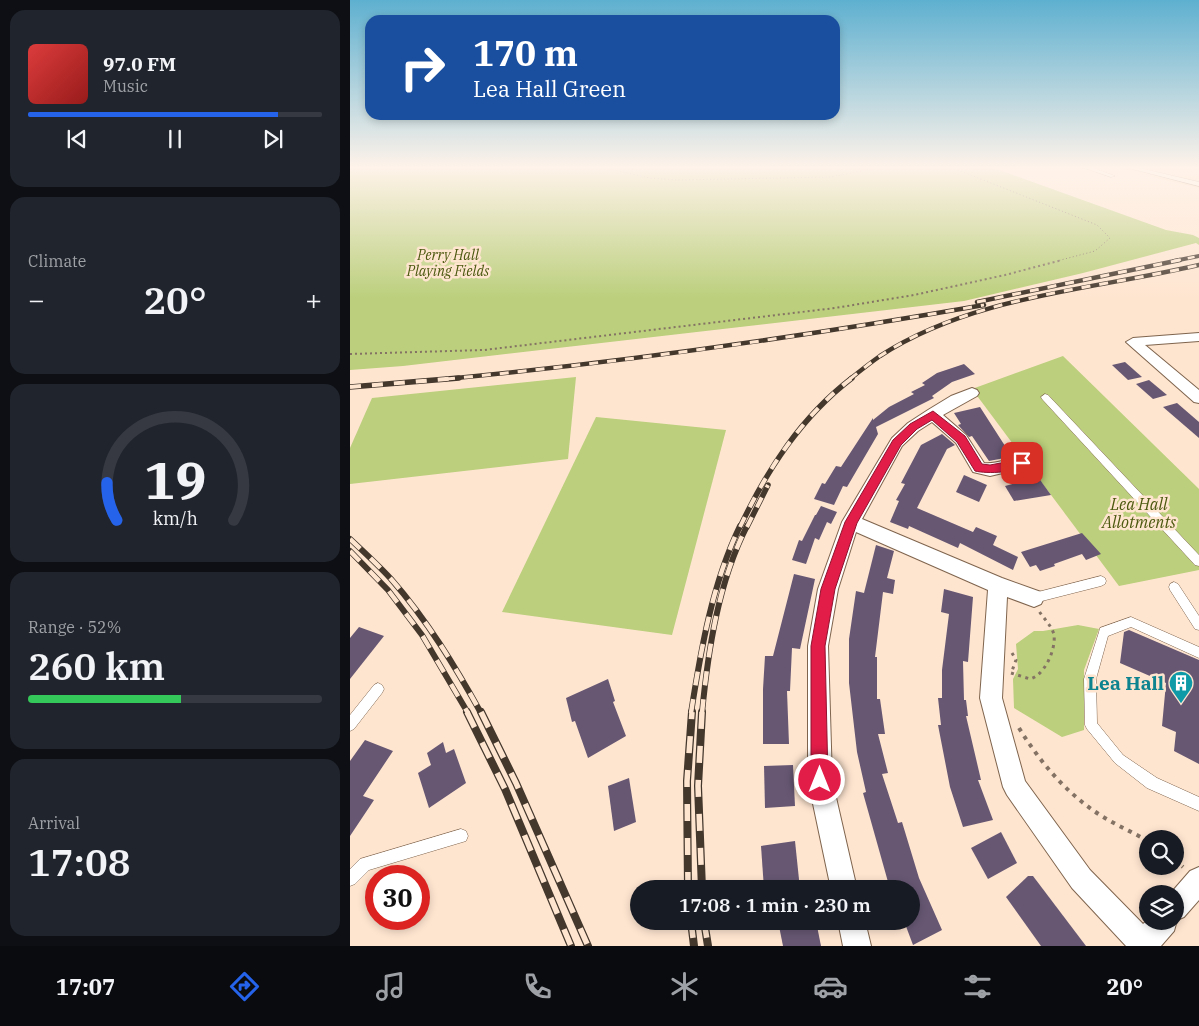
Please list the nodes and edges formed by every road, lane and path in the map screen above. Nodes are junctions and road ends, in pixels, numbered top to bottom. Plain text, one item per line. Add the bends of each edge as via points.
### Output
1 (1062, 210) edge
2 (1199, 336) edge
3 (350, 354) edge
4 (972, 393) dead end
5 (1045, 397) dead end
6 (1199, 398) edge
7 (933, 414) junction
8 (1022, 463) dead end
9 (851, 522) junction
10 (1199, 562) edge
11 (1101, 581) dead end
12 (998, 585) junction
13 (1174, 587) dead end
14 (1034, 598) junction
15 (1199, 624) edge
16 (995, 627) junction
17 (1199, 653) edge
18 (1011, 673) junction
19 (1008, 681) dead end
20 (378, 689) dead end
21 (1016, 723) dead end
22 (350, 725) edge
23 (1199, 804) edge
24 (462, 836) dead end
25 (1139, 836) edge
26 (1191, 873) edge
27 (350, 879) edge
28 (842, 880) edge
29 (1184, 888) edge
30 (853, 930) edge
31 (1156, 930) edge
32 (1144, 945) edge
33 (857, 946) edge

1 - 3 path via 1097,225 1110,238 1095,252 914,295 835,308 484,350
2 - 6 street via 1133,342
4 - 7 street
5 - 10 lane
7 - 8 street via 961,439 979,468 990,470
7 - 9 street via 913,426 897,442
9 - 12 street
9 - 28 street via 828,589 818,646 820,780
11 - 14 lane
12 - 14 street
12 - 16 street
13 - 15 lane
14 - 18 path via 1052,630 1051,653 1043,672 1033,679
16 - 18 path via 1005,638 1016,660
16 - 32 street via 991,698 1015,787 1081,879
17 - 23 lane via 1132,622 1104,632 1090,679 1092,725 1119,759 1152,783
18 - 19 path
20 - 22 lane
21 - 25 path via 1058,780 1100,814
24 - 27 lane via 365,864
26 - 29 street
30 - 33 street
31 - 32 street

